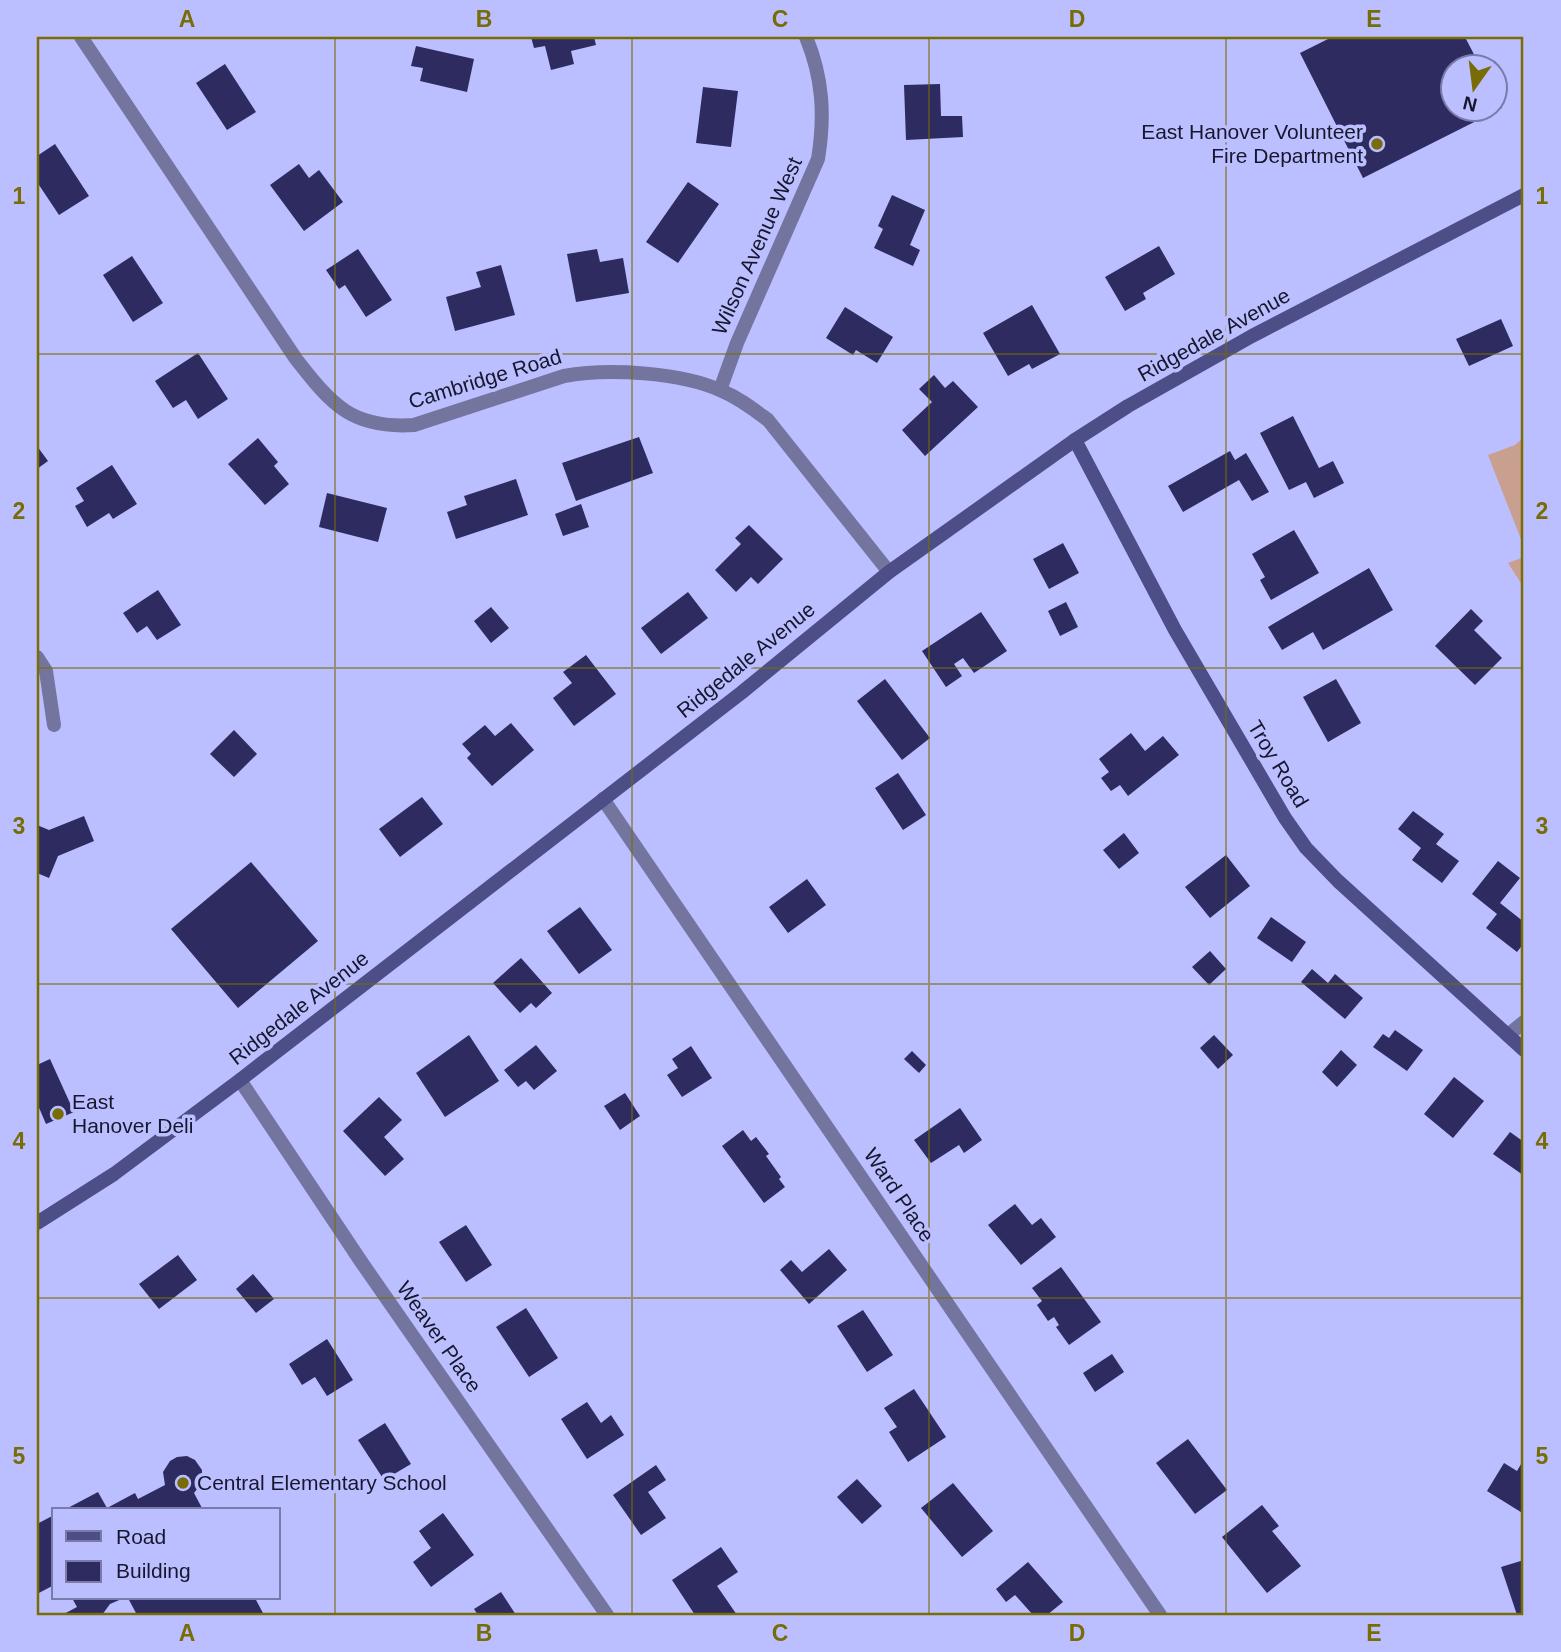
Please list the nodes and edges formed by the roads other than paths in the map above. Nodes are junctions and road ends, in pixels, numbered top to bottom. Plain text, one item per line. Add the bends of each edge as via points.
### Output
1 (81, 37) edge
2 (806, 37) edge
3 (1524, 195) edge
4 (720, 390) junction
5 (1075, 440) junction
6 (889, 572) junction
7 (37, 657) edge
8 (54, 725) dead end
9 (603, 799) junction
10 (1524, 1022) edge
11 (1508, 1035) junction
12 (1524, 1050) edge
13 (240, 1080) junction
14 (37, 1223) edge
15 (607, 1615) edge
16 (1160, 1615) edge

1 - 4 street, Cambridge Road via 296,359 340,409 372,423 414,425 564,376 610,371 701,383
2 - 4 street, Wilson Avenue West via 823,97 818,159
3 - 5 main road, Ridgedale Avenue via 1252,336
4 - 6 street, Cambridge Road via 768,420
5 - 6 main road, Ridgedale Avenue
5 - 11 main road, Troy Road via 1175,630 1306,848
6 - 9 main road, Ridgedale Avenue
7 - 8 street via 46,671
9 - 13 main road, Ridgedale Avenue
9 - 16 street, Ward Place
10 - 11 street
11 - 12 main road, Troy Road
13 - 14 main road, Ridgedale Avenue via 114,1174
13 - 15 street, Weaver Place

